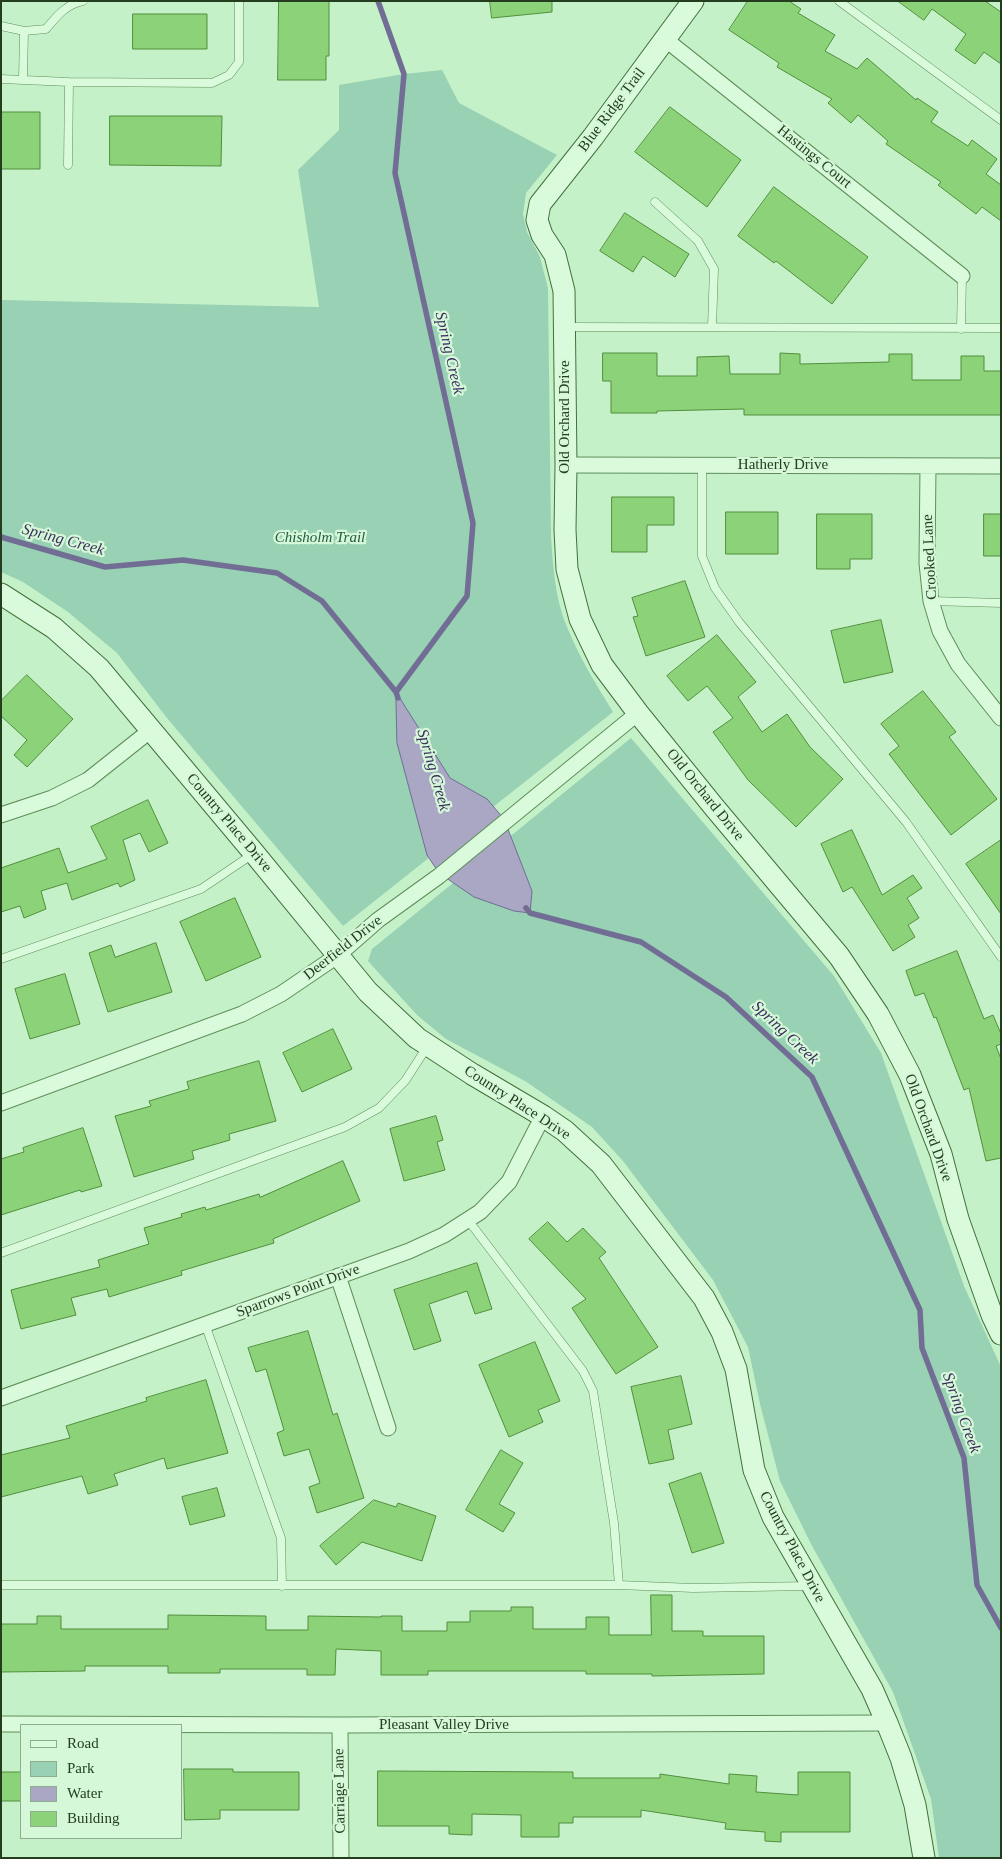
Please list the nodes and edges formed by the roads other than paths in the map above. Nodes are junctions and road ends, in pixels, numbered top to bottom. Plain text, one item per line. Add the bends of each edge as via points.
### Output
1 (82, 1) edge
2 (239, 1) edge
3 (693, 1) edge
4 (840, 1) edge
5 (1, 26) edge
6 (24, 31) junction
7 (665, 39) junction
8 (1, 79) edge
9 (23, 80) junction
10 (69, 82) junction
11 (1001, 120) edge
12 (68, 165) dead end
13 (655, 202) dead end
14 (537, 220) joint
15 (962, 276) joint
16 (565, 327) junction
17 (712, 327) junction
18 (1001, 328) edge
19 (961, 329) junction
20 (566, 465) junction
21 (702, 465) junction
22 (928, 466) junction
23 (1001, 466) edge
24 (1, 594) edge
25 (931, 601) junction
26 (1001, 603) edge
27 (638, 712) junction
28 (1001, 718) edge
29 (151, 730) junction
30 (1, 815) edge
31 (254, 853) junction
32 (337, 956) junction
33 (1001, 957) edge
34 (1, 959) edge
35 (428, 1046) junction
36 (1, 1103) edge
37 (543, 1116) junction
38 (468, 1220) junction
39 (1, 1253) edge
40 (338, 1276) junction
41 (205, 1324) junction
42 (1001, 1334) edge
43 (1, 1398) edge
44 (388, 1428) dead end
45 (1, 1585) edge
46 (619, 1585) junction
47 (282, 1586) junction
48 (812, 1586) junction
49 (887, 1723) junction
50 (1, 1724) edge
51 (20, 1724) edge
52 (182, 1725) edge
53 (340, 1725) junction
54 (341, 1858) edge
55 (924, 1858) edge

1 - 6 lane via 62,10 46,29
2 - 10 lane via 239,62 229,75 212,83
3 - 7 street, Blue Ridge Trail
4 - 11 lane
5 - 6 lane
6 - 9 lane
7 - 14 street, Blue Ridge Trail via 540,204
7 - 15 street, Hastings Court
8 - 9 lane
9 - 10 lane
10 - 12 lane
13 - 17 lane via 698,242 714,269
14 - 16 street, Old Orchard Drive via 555,255 564,291
15 - 19 lane
16 - 17 lane
16 - 20 street, Old Orchard Drive
17 - 19 lane
18 - 19 lane
20 - 21 street, Hatherly Drive
20 - 27 street, Old Orchard Drive via 567,569 580,619 602,665
21 - 22 street, Hatherly Drive
21 - 33 lane via 702,556 715,588 739,622 906,822
22 - 23 street, Hatherly Drive
22 - 25 street, Crooked Lane via 927,563
24 - 29 street, Country Place Drive via 54,628 100,668
25 - 26 lane
25 - 28 street, Crooked Lane via 940,631 958,664
27 - 32 street, Deerfield Drive
27 - 42 street, Old Orchard Drive via 839,956 878,1014 910,1075 941,1154 958,1219
29 - 30 street via 88,780 52,798
29 - 31 street, Country Place Drive
31 - 32 street, Country Place Drive
31 - 34 lane via 201,889
32 - 35 street, Country Place Drive via 368,992
32 - 36 street, Deerfield Drive via 281,994 242,1014
35 - 37 street, Country Place Drive
35 - 39 lane via 405,1081 379,1108 345,1127
37 - 38 street, Sparrows Point Drive via 509,1182
37 - 48 street, Country Place Drive via 601,1164 704,1298 736,1369 754,1470 773,1516
38 - 40 street, Sparrows Point Drive via 409,1251
38 - 46 lane via 583,1371 593,1391 614,1523
40 - 41 street, Sparrows Point Drive
40 - 44 street
41 - 43 street, Sparrows Point Drive
41 - 47 lane via 281,1538
45 - 47 lane
46 - 47 lane
46 - 48 lane via 693,1588
48 - 49 street, Country Place Drive via 872,1689
49 - 53 street, Pleasant Valley Drive
49 - 55 street, Country Place Drive via 915,1804
50 - 51 street, Pleasant Valley Drive
52 - 53 street, Pleasant Valley Drive
53 - 54 street, Carriage Lane

